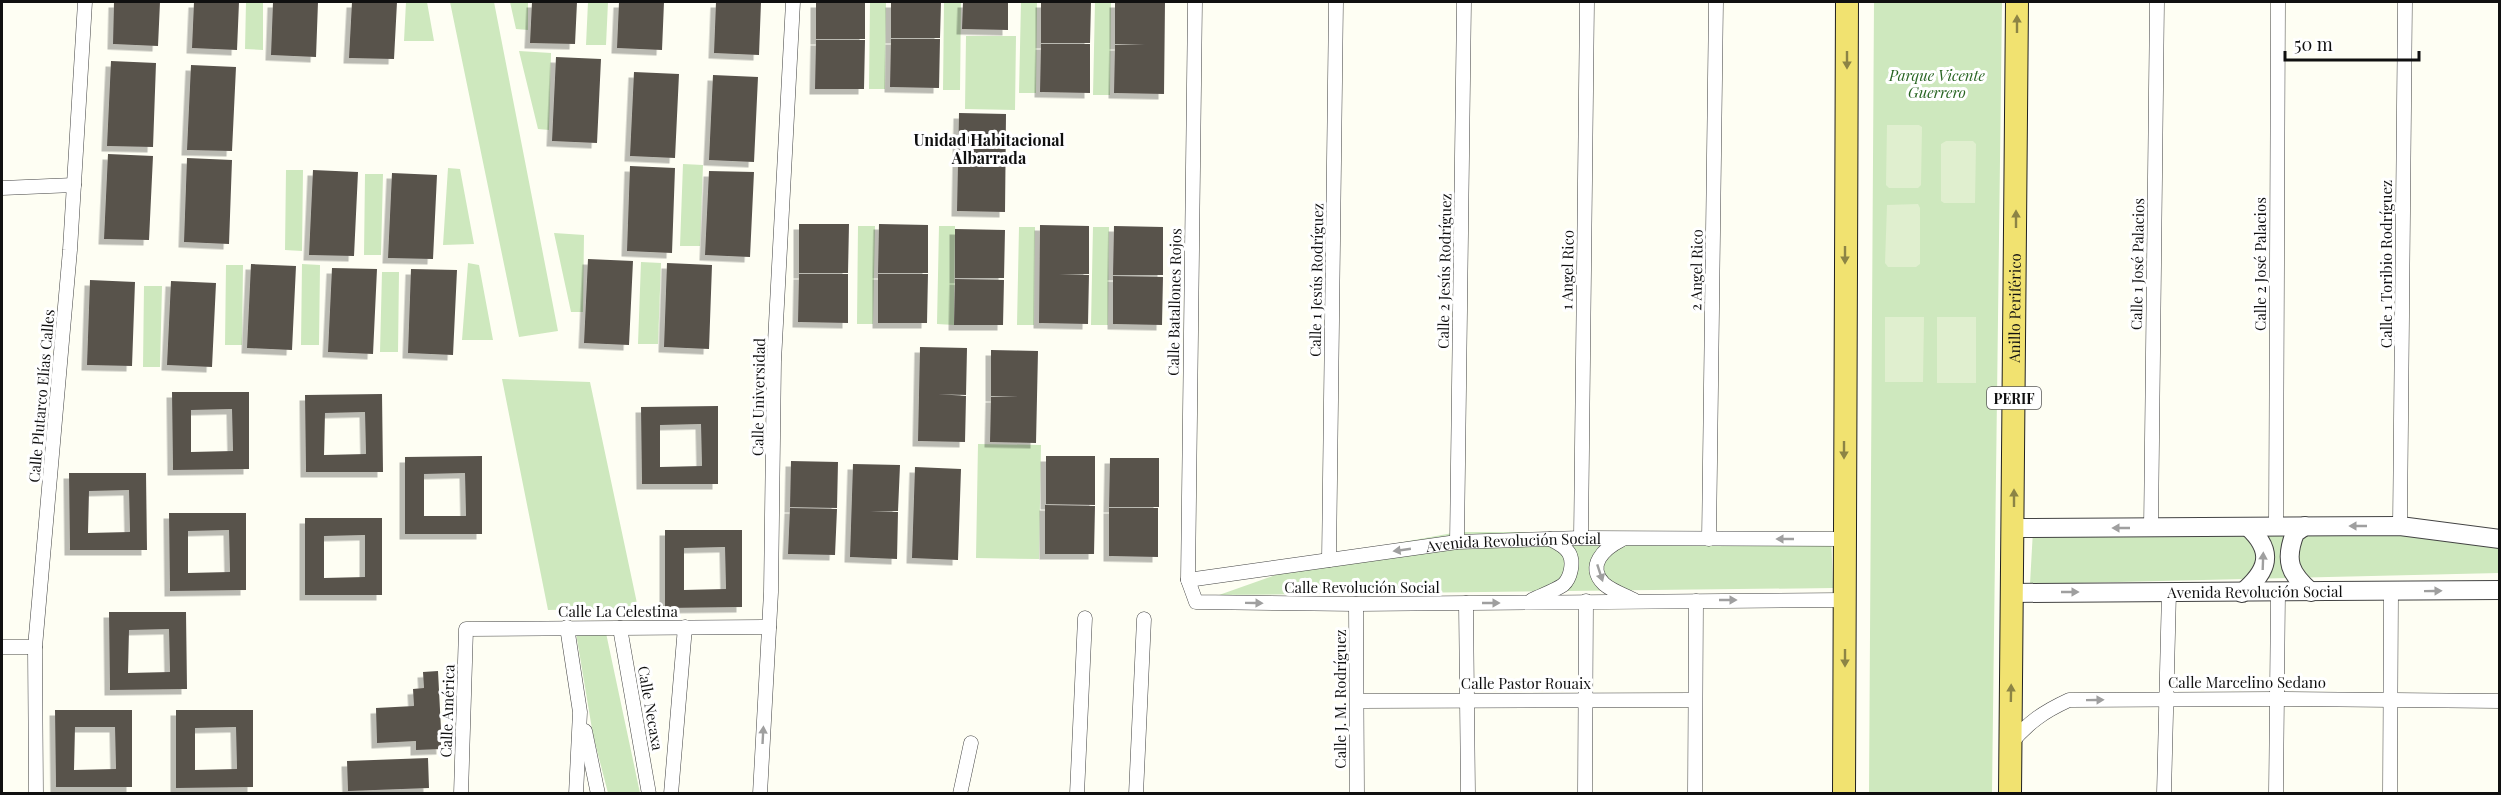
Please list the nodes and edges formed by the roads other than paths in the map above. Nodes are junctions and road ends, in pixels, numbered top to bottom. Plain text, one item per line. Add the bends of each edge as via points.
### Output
1 (86, 2) edge
2 (793, 2) edge
3 (1195, 2) edge
4 (1336, 2) edge
5 (1464, 2) edge
6 (1587, 2) edge
7 (1716, 2) edge
8 (1847, 2) edge
9 (2018, 2) edge
10 (2157, 2) edge
11 (2278, 2) edge
12 (2405, 2) edge
13 (74, 185) junction
14 (2, 188) edge
15 (2248, 526) junction
16 (2276, 526) junction
17 (2305, 526) junction
18 (2400, 526) junction
19 (2013, 528) junction
20 (2151, 528) junction
21 (1550, 538) junction
22 (1581, 538) junction
23 (2499, 538) edge
24 (1623, 539) junction
25 (1709, 539) junction
26 (1844, 539) junction
27 (1457, 542) junction
28 (1329, 560) junction
29 (1188, 580) junction
30 (2499, 590) edge
31 (2169, 592) junction
32 (2311, 592) junction
33 (2391, 592) junction
34 (2012, 593) junction
35 (2242, 593) junction
36 (2278, 593) junction
37 (1845, 600) junction
38 (1586, 601) junction
39 (1635, 601) junction
40 (1696, 601) junction
41 (1196, 602) joint
42 (1466, 603) junction
43 (1528, 603) junction
44 (1356, 604) junction
45 (1085, 618) dead end
46 (1144, 619) dead end
47 (567, 627) junction
48 (685, 627) junction
49 (769, 627) junction
50 (620, 628) junction
51 (466, 629) joint
52 (2, 646) edge
53 (34, 647) junction
54 (1469, 699) junction
55 (1586, 699) junction
56 (2166, 699) junction
57 (2276, 699) junction
58 (2391, 699) junction
59 (1695, 700) junction
60 (1357, 701) junction
61 (2499, 701) edge
62 (580, 711) junction
63 (971, 743) dead end
64 (2010, 744) junction
65 (36, 794) edge
66 (461, 794) edge
67 (576, 794) edge
68 (598, 794) edge
69 (649, 794) edge
70 (671, 794) edge
71 (760, 794) edge
72 (960, 794) edge
73 (1077, 794) edge
74 (1136, 794) edge
75 (1357, 794) edge
76 (1468, 794) edge
77 (1586, 794) edge
78 (1695, 794) edge
79 (1844, 794) edge
80 (2010, 794) edge
81 (2164, 794) edge
82 (2276, 794) edge
83 (2390, 794) edge

1 - 13 street, Calle Plutarco Elías Calles
2 - 49 street, Calle Universidad via 774,361
3 - 29 street, Calle Batallones Rojos
4 - 28 street, Calle 1 Jesús Rodríguez
5 - 27 street, Calle 2 Jesús Rodríguez
6 - 22 street, 1 Angel Rico
7 - 25 street, 2 Angel Rico
8 -> 26 main road
19 -> 9 main road, Anillo Periférico / PERIF
10 - 20 street, Calle 1 José Palacios
11 - 16 street, Calle 2 José Palacios
12 - 18 street, Calle 1 Toribio Rodríguez
13 - 14 street
13 - 53 street, Calle Plutarco Elías Calles
15 - 16 street
15 - 20 street
35 -> 15 street via 2258,580 2265,561 2263,546
16 - 17 street
18 -> 17 street
17 - 32 street via 2295,533 2290,561 2295,579
18 - 23 street
20 -> 19 street
19 - 34 main road, Anillo Periférico / PERIF
21 - 22 street, Avenida Revolución Social
21 - 27 street, Avenida Revolución Social
21 - 43 street, Calle Revolución Social via 1569,553 1569,576 1564,584
22 - 24 street, Avenida Revolución Social
24 - 25 street, Avenida Revolución Social
24 -> 39 street, Calle Revolución Social via 1599,555 1599,577
26 -> 25 street, Avenida Revolución Social
26 - 37 main road
27 -> 28 street, Avenida Revolución Social
28 - 29 street, Avenida Revolución Social
29 - 41 street, Calle Batallones Rojos
33 -> 30 street, Avenida Revolución Social
34 -> 31 street, Avenida Revolución Social
31 - 35 street, Avenida Revolución Social
31 - 56 street
32 - 33 street, Avenida Revolución Social
32 - 36 street, Avenida Revolución Social
33 - 58 street
64 -> 34 main road, Anillo Periférico / PERIF
35 - 36 street, Avenida Revolución Social
36 - 57 street
40 -> 37 street, Calle Revolución Social
37 -> 79 main road
38 - 39 street, Calle Revolución Social
38 - 43 street, Calle Revolución Social
38 - 55 street
39 - 40 street, Calle Revolución Social
40 - 59 street
41 -> 44 street, Calle Revolución Social
42 -> 43 street, Calle Revolución Social
42 - 44 street, Calle Revolución Social
42 - 54 street
44 - 60 street, Calle J. M. Rodríguez
45 - 73 street
46 - 74 street
47 - 50 street, Calle La Celestina
47 - 51 street, Calle La Celestina
47 - 62 street
48 - 49 street, Calle La Celestina
48 - 50 street, Calle La Celestina
48 - 70 street, Calle Necaxa
71 -> 49 street, Calle Universidad
50 - 69 street, Calle Necaxa
51 - 66 street, Calle América
52 - 53 street
53 - 65 street, Calle Plutarco Elías Calles
54 - 55 street, Calle Pastor Rouaix
54 - 60 street, Calle Pastor Rouaix
54 - 76 street
55 - 59 street, Calle Pastor Rouaix
55 - 77 street
56 - 57 street, Calle Marcelino Sedano
64 -> 56 street, Calle Marcelino Sedano via 2029,722 2069,700
56 - 81 street
57 - 58 street, Calle Marcelino Sedano
57 - 82 street
58 - 61 street, Calle Marcelino Sedano
58 - 83 street
59 - 78 street
60 - 75 street, Calle J. M. Rodríguez
62 - 67 street
62 - 68 street
63 - 72 street
64 - 80 main road, Anillo Periférico / PERIF

